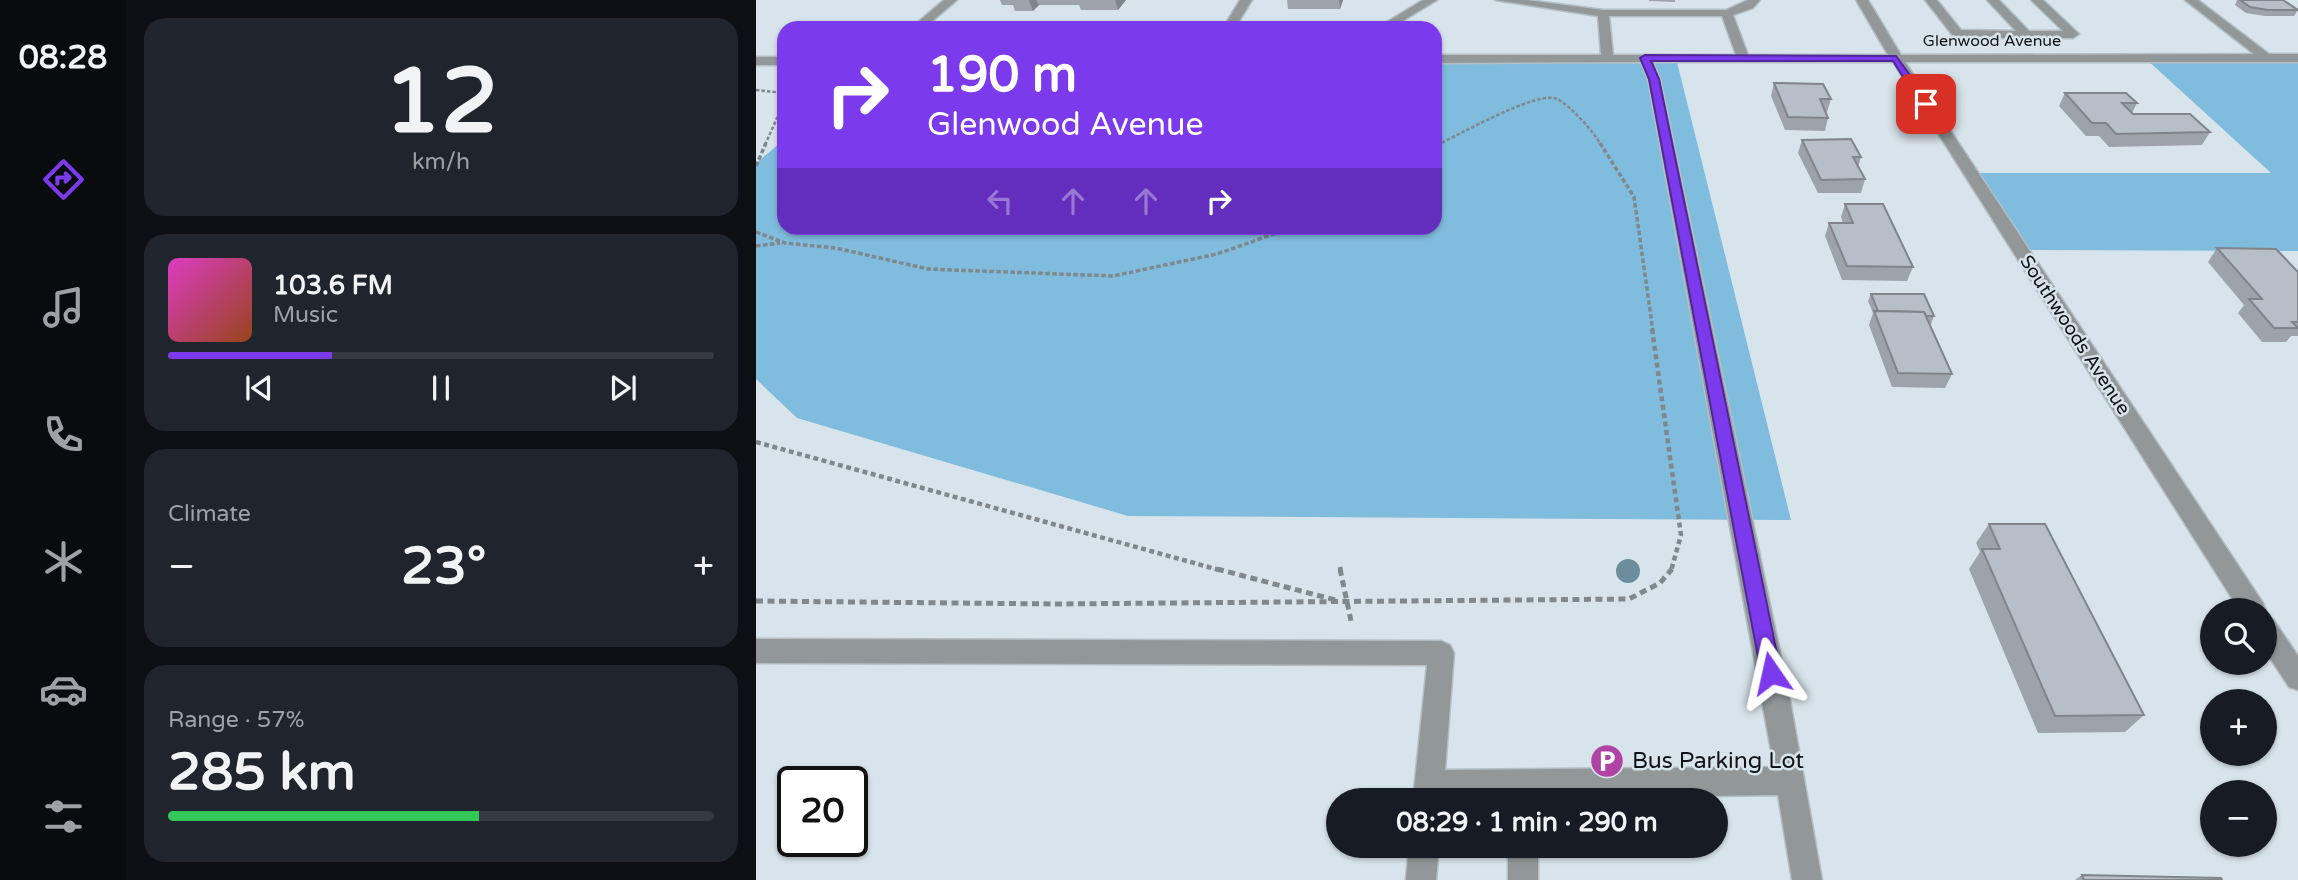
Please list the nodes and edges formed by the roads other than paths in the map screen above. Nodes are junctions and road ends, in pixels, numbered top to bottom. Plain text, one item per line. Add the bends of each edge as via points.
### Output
1 (951, 0) edge
2 (1246, 0) edge
3 (1431, 0) edge
4 (1501, 0) edge
5 (1754, 0) edge
6 (1862, 0) edge
7 (1931, 0) edge
8 (1993, 0) edge
9 (2037, 0) edge
10 (2191, 0) edge
11 (1543, 3) edge
12 (1603, 13) junction
13 (1727, 13) junction
14 (926, 21) edge
15 (1233, 21) edge
16 (1396, 21) edge
17 (2026, 35) junction
18 (1608, 58) junction
19 (1645, 58) junction
20 (1743, 58) junction
21 (1896, 58) junction
22 (2266, 58) junction
23 (2298, 58) edge
24 (1442, 59) edge
25 (756, 61) edge
26 (777, 61) edge
27 (2246, 598) edge
28 (2277, 646) edge
29 (756, 651) edge
30 (2298, 678) edge
31 (1790, 781) junction
32 (1429, 788) edge
33 (1603, 788) edge
34 (1423, 858) edge
35 (1523, 858) edge
36 (1421, 880) edge
37 (1523, 880) edge
38 (1807, 880) edge

1 - 14 street
2 - 15 street
3 - 16 street
4 - 11 street
5 - 13 street
6 - 21 street, Southwoods Avenue
7 - 17 street via 1958,34
8 - 17 street
9 - 17 street via 2073,34
10 - 22 street
11 - 12 street
12 - 13 street
12 - 18 street
13 - 20 street
18 - 19 street, Glenwood Avenue
18 - 24 street, Glenwood Avenue
19 - 20 street, Glenwood Avenue
19 - 31 street via 1654,79
20 - 21 street, Glenwood Avenue
21 - 22 street, Glenwood Avenue
21 - 27 street, Southwoods Avenue
22 - 23 street, Glenwood Avenue
25 - 26 street
28 - 30 street
29 - 32 street via 1441,653
31 - 33 street
31 - 38 street
34 - 36 street
35 - 37 street

